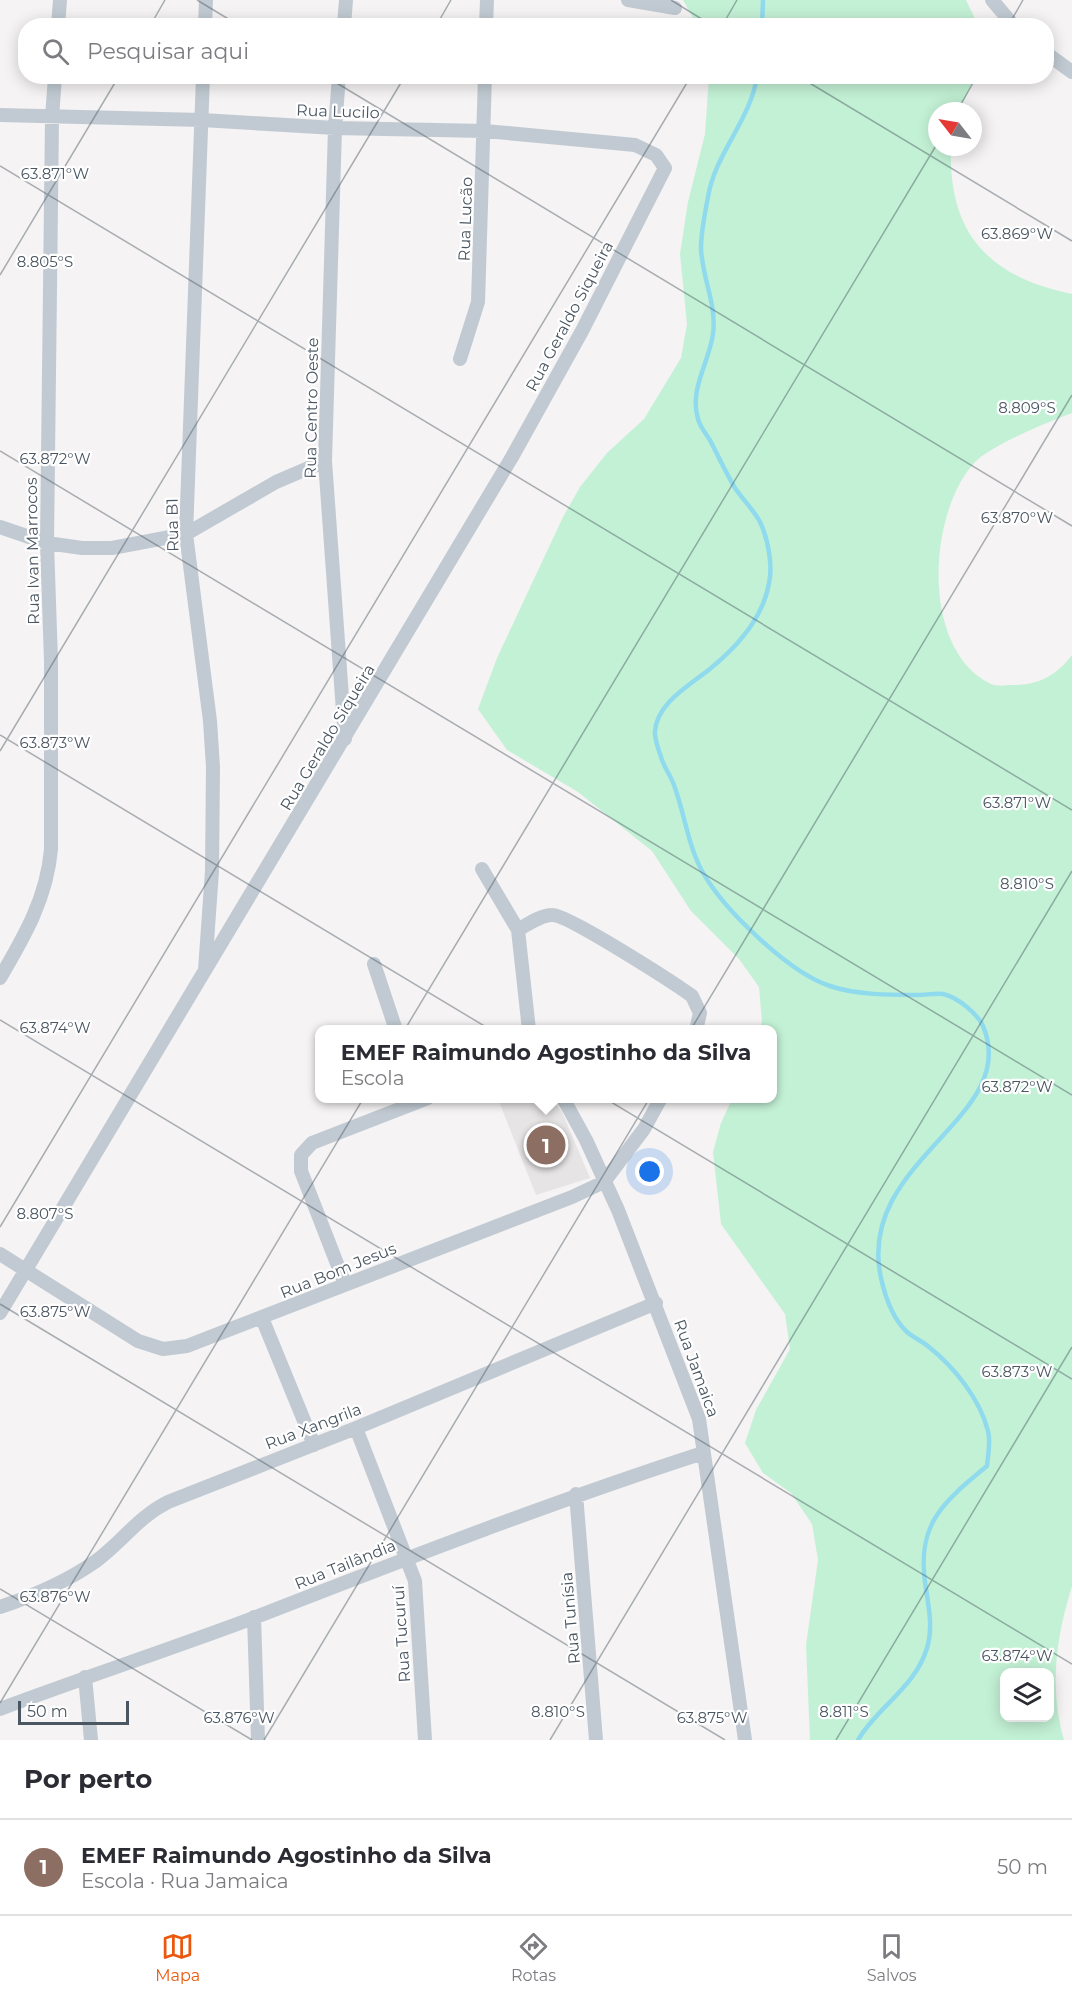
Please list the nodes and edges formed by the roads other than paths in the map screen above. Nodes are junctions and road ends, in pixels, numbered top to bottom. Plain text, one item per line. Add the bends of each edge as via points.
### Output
1 (60, 0) edge
2 (206, 0) edge
3 (346, 0) edge
4 (487, 0) edge
5 (628, 0) edge
6 (992, 0) edge
7 (675, 9) dead end
8 (59, 18) edge
9 (205, 18) edge
10 (345, 18) edge
11 (486, 18) edge
12 (1007, 18) edge
13 (1054, 58) edge
14 (1072, 72) edge
15 (54, 84) edge
16 (203, 84) edge
17 (338, 84) edge
18 (485, 84) edge
19 (0, 115) edge
20 (52, 118) junction
21 (202, 120) junction
22 (335, 128) junction
23 (485, 131) junction
24 (664, 168) joint
25 (460, 359) dead end
26 (325, 462) junction
27 (0, 527) edge
28 (186, 534) junction
29 (47, 543) junction
30 (345, 739) junction
31 (482, 869) dead end
32 (518, 930) junction
33 (374, 964) dead end
34 (205, 972) junction
35 (0, 978) edge
36 (395, 1025) edge
37 (529, 1025) edge
38 (697, 1025) edge
39 (413, 1103) edge
40 (566, 1103) edge
41 (658, 1103) edge
42 (604, 1182) junction
43 (0, 1254) edge
44 (25, 1272) junction
45 (345, 1284) junction
46 (656, 1303) junction
47 (0, 1313) edge
48 (262, 1318) junction
49 (356, 1428) junction
50 (314, 1445) junction
51 (703, 1453) junction
52 (576, 1494) junction
53 (406, 1557) junction
54 (0, 1607) edge
55 (254, 1617) junction
56 (85, 1677) junction
57 (0, 1709) edge
58 (91, 1740) edge
59 (258, 1740) edge
60 (425, 1740) edge
61 (596, 1740) edge
62 (745, 1740) edge

1 - 8 street
2 - 9 street
3 - 10 street
4 - 11 street
5 - 7 street
6 - 12 street
13 - 14 street
15 - 20 street, Rua Ivan Marrocos
16 - 21 street, Rua B1
17 - 22 street, Rua Centro Oeste
18 - 23 street, Rua Lucão
19 - 20 street, Rua Lucilo
20 - 21 street, Rua Lucilo
20 - 29 street, Rua Ivan Marrocos
21 - 22 street, Rua Lucilo
21 - 28 street, Rua B1
22 - 23 street, Rua Lucilo
22 - 26 street, Rua Centro Oeste
23 - 24 street, Rua Lucilo via 635,145 656,155
23 - 25 street, Rua Lucão via 478,302
24 - 30 street, Rua Geraldo Siqueira via 582,331 512,458
26 - 28 street via 276,482
26 - 30 street, Rua Centro Oeste
27 - 29 street
28 - 29 street via 112,548
28 - 34 street, Rua B1 via 213,767 212,871
29 - 35 street, Rua Ivan Marrocos via 50,867 29,927
30 - 34 street, Rua Geraldo Siqueira
31 - 32 street
32 - 37 street
32 - 38 street via 550,915 568,920 692,996 700,1013
33 - 36 street
34 - 44 street, Rua Geraldo Siqueira
39 - 45 street via 312,1143 301,1155 301,1171
40 - 42 street, Rua Jamaica
41 - 42 street
42 - 45 street, Rua Bom Jesus
42 - 46 street, Rua Jamaica
43 - 44 street, Rua Bom Jesus
44 - 47 street, Rua Geraldo Siqueira
44 - 48 street, Rua Bom Jesus via 153,1347 175,1349
45 - 48 street, Rua Bom Jesus
46 - 49 street, Rua Xangrila
46 - 51 street, Rua Jamaica via 699,1419
48 - 50 street
49 - 50 street, Rua Xangrila
49 - 53 street, Rua Tucuruí
50 - 54 street, Rua Xangrila via 168,1502 142,1517 118,1542 79,1572
51 - 52 street, Rua Tailândia
51 - 62 street, Rua Jamaica
52 - 53 street, Rua Tailândia
52 - 61 street, Rua Tunísia
53 - 55 street, Rua Tailândia
53 - 60 street, Rua Tucuruí via 417,1596
55 - 56 street, Rua Tailândia
55 - 59 street
56 - 57 street, Rua Tailândia
56 - 58 street

